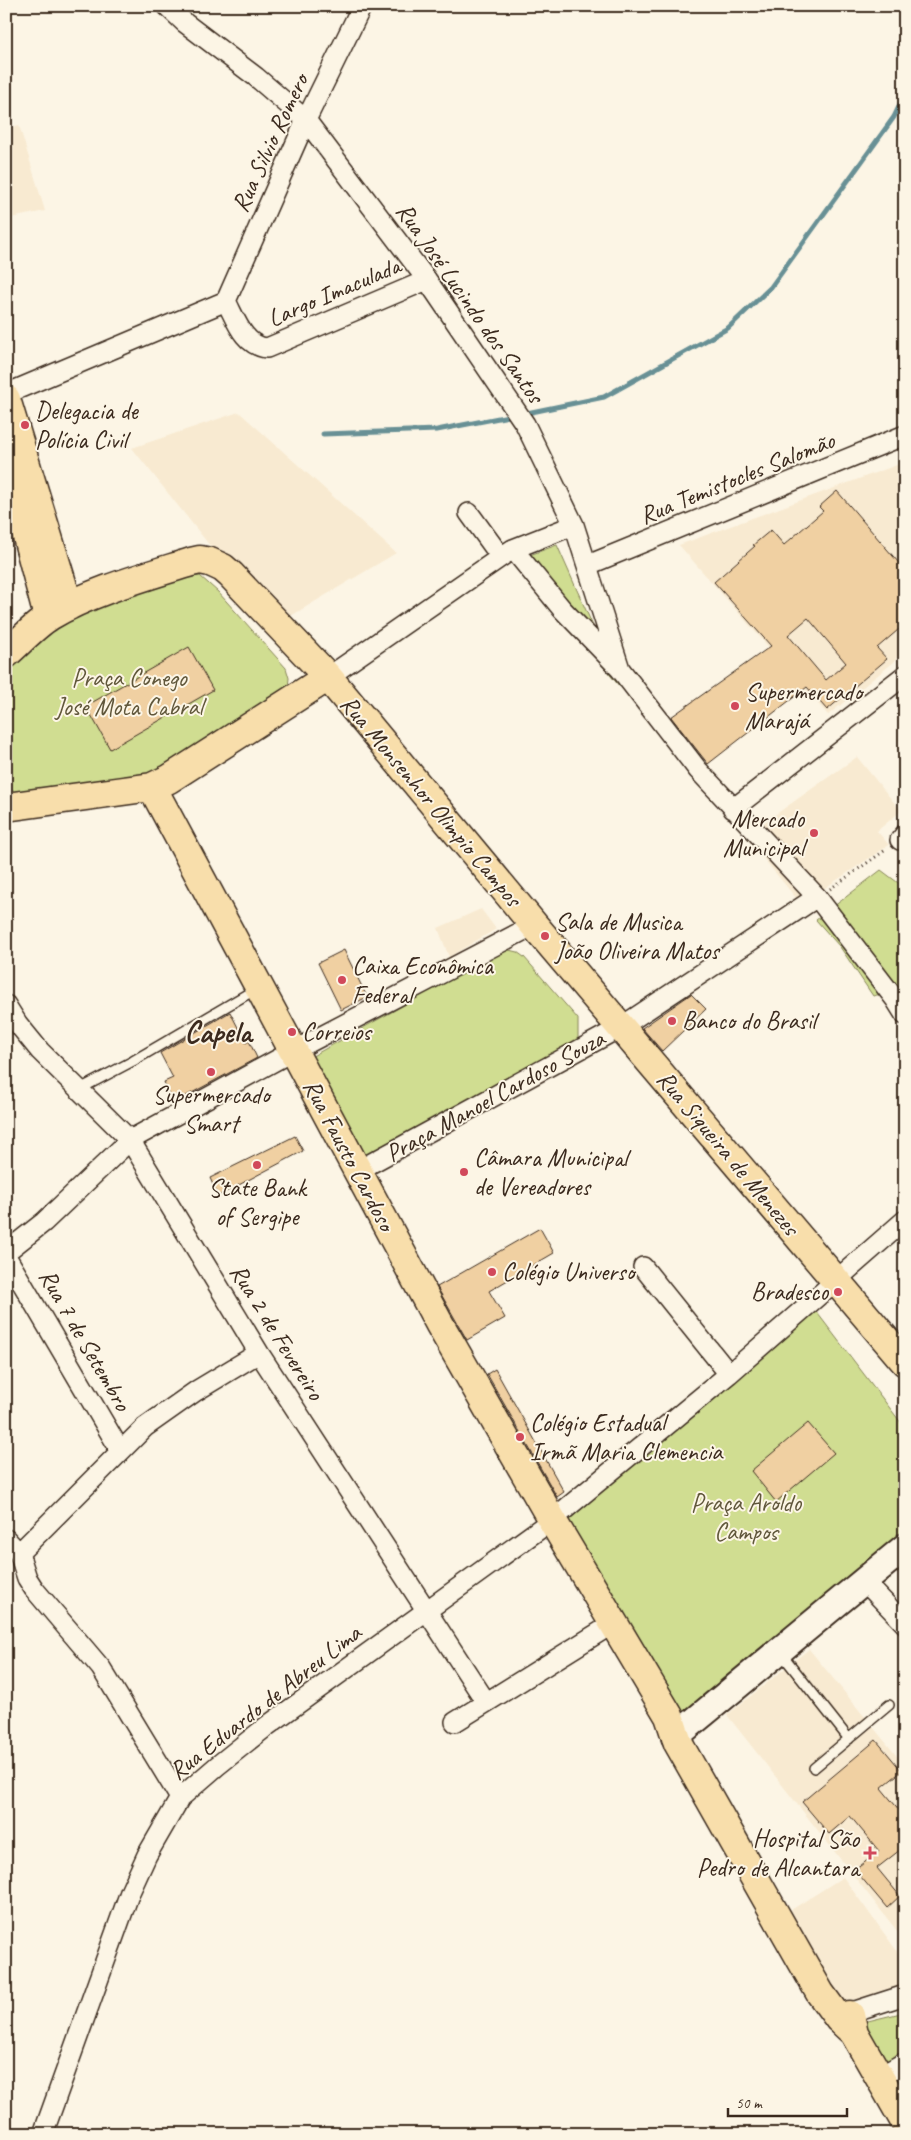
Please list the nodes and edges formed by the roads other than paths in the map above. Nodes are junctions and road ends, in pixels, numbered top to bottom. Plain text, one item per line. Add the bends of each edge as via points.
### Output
1 (167, 6) edge
2 (362, 6) edge
3 (306, 120) junction
4 (427, 280) junction
5 (226, 301) junction
6 (6, 394) edge
7 (6, 399) edge
8 (905, 435) edge
9 (6, 471) edge
10 (469, 513) dead end
11 (574, 525) junction
12 (507, 553) junction
13 (588, 566) junction
14 (59, 612) junction
15 (6, 654) edge
16 (620, 668) junction
17 (328, 677) junction
18 (904, 677) edge
19 (152, 787) junction
20 (6, 807) edge
21 (733, 809) junction
22 (817, 897) junction
23 (534, 925) junction
24 (259, 988) junction
25 (901, 1003) edge
26 (6, 1005) edge
27 (620, 1027) junction
28 (294, 1051) junction
29 (78, 1090) junction
30 (130, 1140) junction
31 (357, 1171) junction
32 (905, 1220) edge
33 (6, 1254) edge
34 (643, 1267) dead end
35 (836, 1280) junction
36 (259, 1353) junction
37 (905, 1362) edge
38 (729, 1374) junction
39 (120, 1450) junction
40 (552, 1520) junction
41 (13, 1546) edge
42 (905, 1547) edge
43 (863, 1580) junction
44 (427, 1610) junction
45 (614, 1623) junction
46 (905, 1624) edge
47 (779, 1651) junction
48 (486, 1702) junction
49 (889, 1705) dead end
50 (455, 1722) dead end
51 (678, 1727) junction
52 (849, 1739) junction
53 (814, 1768) dead end
54 (180, 1798) junction
55 (905, 1995) edge
56 (848, 2022) junction
57 (905, 2062) edge
58 (879, 2077) junction
59 (905, 2122) edge
60 (43, 2134) edge

1 - 3 street, Rua José Lucindo dos Santos
2 - 3 street, Rua Silvio Romero
3 - 4 street, Rua José Lucindo dos Santos
3 - 5 street, Rua Silvio Romero
4 - 5 street, Largo Imaculada via 267,348 256,347 248,341
4 - 11 street, Rua José Lucindo dos Santos via 525,424
5 - 6 street
7 - 14 main road
8 - 13 street, Rua Temistocles Salomão
9 - 14 main road
10 - 12 street
11 - 12 street
11 - 13 street, Rua José Lucindo dos Santos
12 - 16 street
12 - 17 street
13 - 16 street, Rua José Lucindo dos Santos
14 - 15 main road
14 - 17 main road via 132,581 190,562 210,562 231,575
16 - 21 street via 692,762
17 - 19 main road
17 - 23 main road, Rua Monsenhor Olimpio Campos
18 - 21 street
19 - 20 main road
19 - 24 main road, Rua Fausto Cardoso
21 - 22 street
22 - 25 street
22 - 27 street
23 - 27 main road, Praça Manoel Cardoso Souza
23 - 28 street
24 - 28 main road, Rua Fausto Cardoso
24 - 29 lane
26 - 29 street, Rua 2 de Fevereiro via 40,1051
27 - 31 street, Praça Manoel Cardoso Souza
27 - 35 main road, Rua Siqueira de Menezes
28 - 30 street
28 - 31 main road, Rua Fausto Cardoso
29 - 30 street, Rua 2 de Fevereiro
30 - 33 street
30 - 36 street, Rua 2 de Fevereiro
31 - 40 main road, Rua Fausto Cardoso via 439,1323
32 - 35 street
33 - 39 street, Rua 7 de Setembro
34 - 38 street
35 - 37 main road
35 - 38 street
36 - 39 street via 167,1410
36 - 44 street, Rua 2 de Fevereiro
38 - 40 street
39 - 41 street
40 - 44 street, Rua Eduardo de Abreu Lima
40 - 45 main road
41 - 54 street via 34,1589 101,1668
42 - 43 street
43 - 46 street
43 - 47 street
44 - 48 street, Rua 2 de Fevereiro
44 - 54 street, Rua Eduardo de Abreu Lima via 268,1726
45 - 48 street
45 - 51 main road
47 - 51 street
47 - 52 lane
48 - 50 street
49 - 52 lane
51 - 56 main road via 841,1994
52 - 53 lane
54 - 60 street, Rua Eduardo de Abreu Lima via 130,1892
55 - 56 street
56 - 58 main road
57 - 58 street
58 - 59 main road

